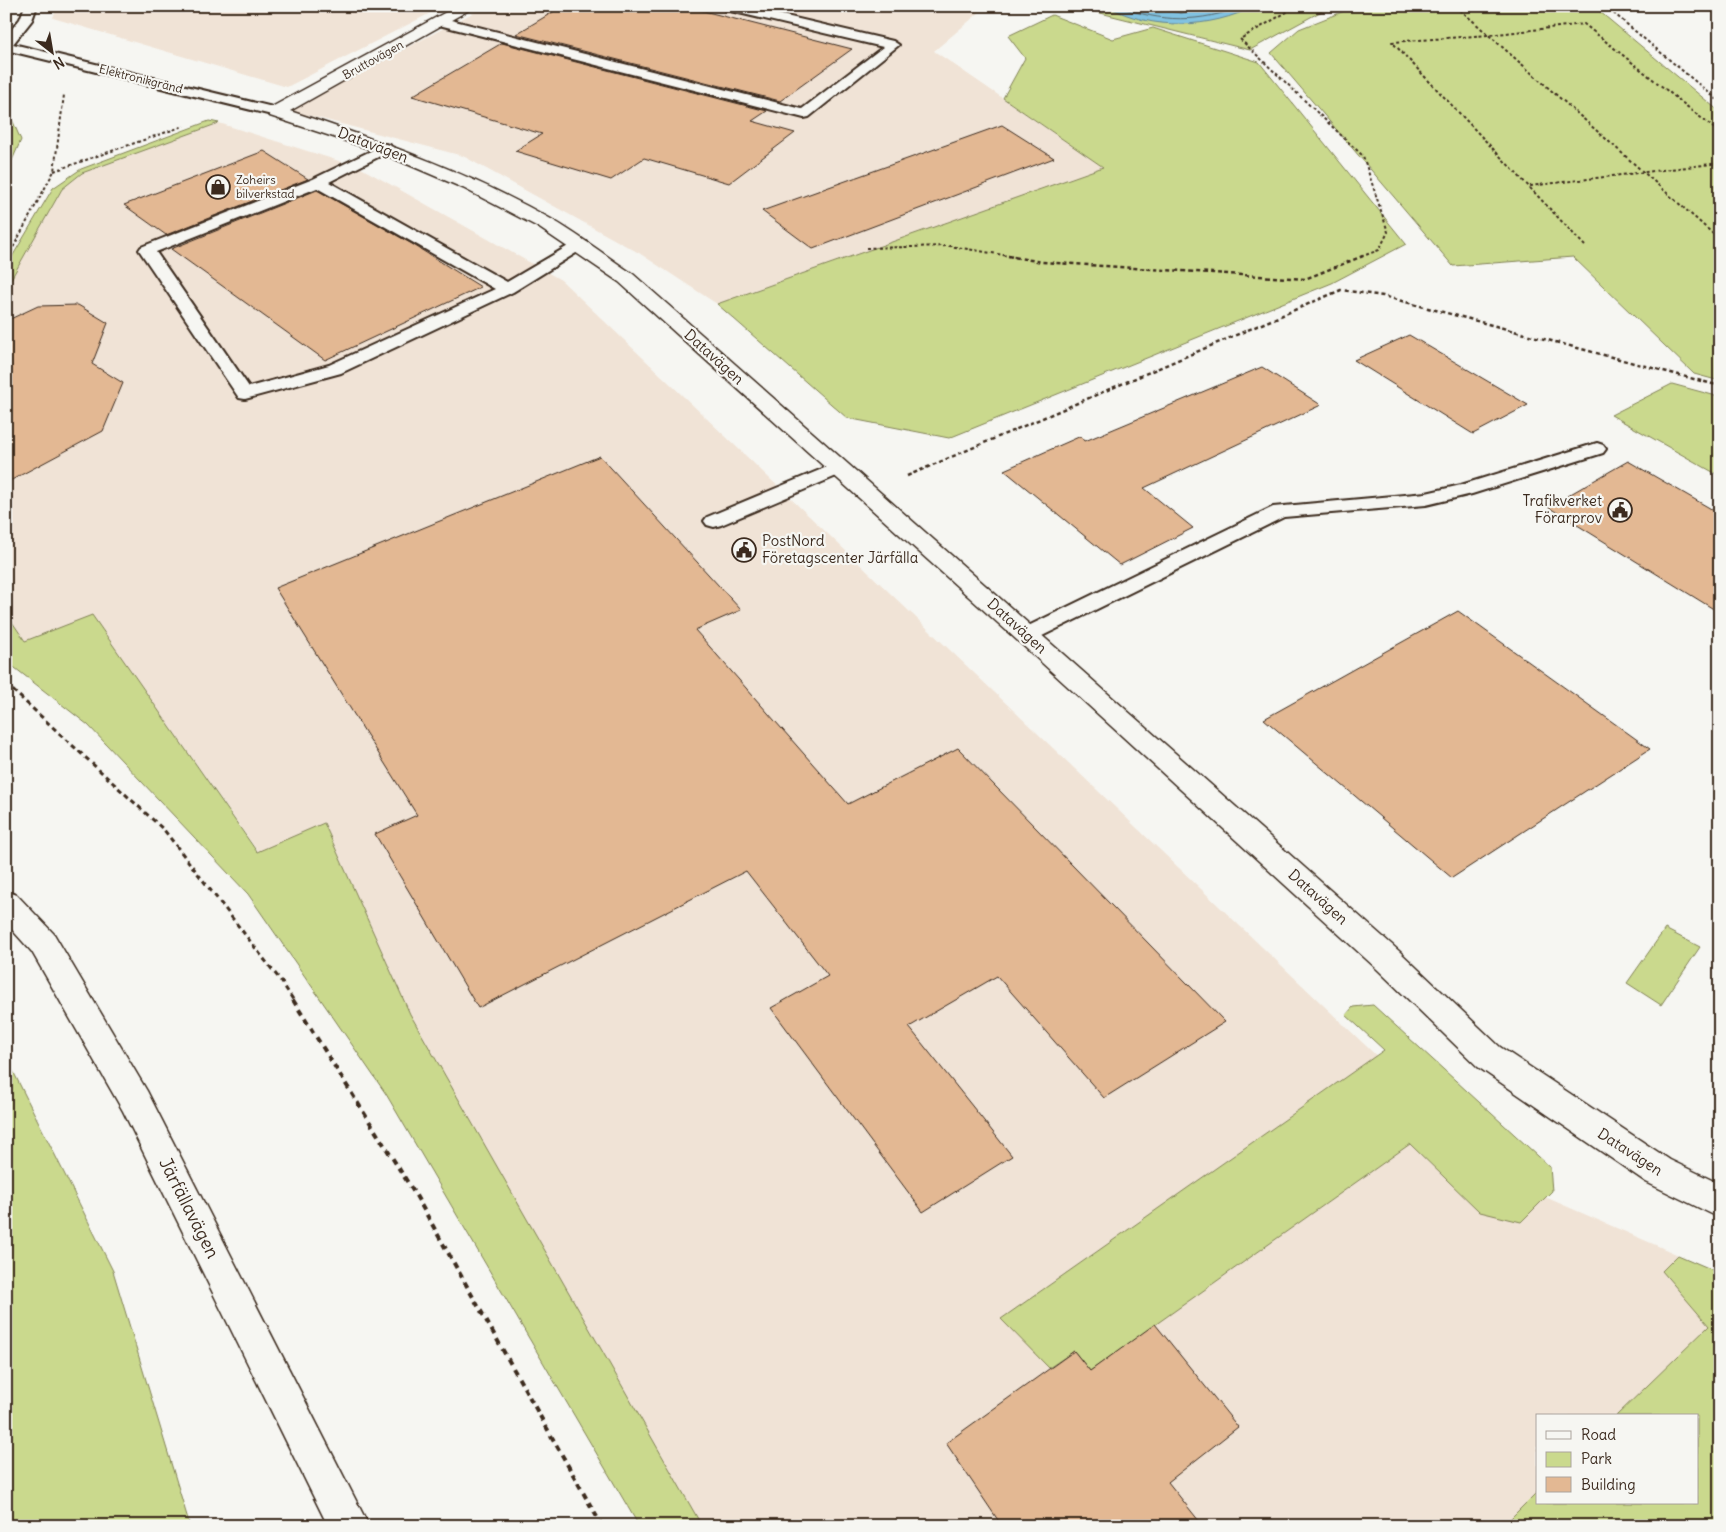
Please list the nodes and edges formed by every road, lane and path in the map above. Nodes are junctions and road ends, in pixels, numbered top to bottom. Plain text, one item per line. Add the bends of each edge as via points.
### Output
1 (31, 6) edge
2 (468, 6) edge
3 (726, 6) edge
4 (1297, 6) edge
5 (1456, 6) edge
6 (1606, 6) edge
7 (442, 22) junction
8 (1489, 35) junction
9 (6, 45) edge
10 (82, 64) junction
11 (1720, 102) edge
12 (243, 105) junction
13 (276, 112) junction
14 (1720, 134) edge
15 (385, 148) junction
16 (1720, 163) edge
17 (54, 171) junction
18 (1642, 172) junction
19 (318, 182) junction
20 (1529, 186) junction
21 (1720, 240) edge
22 (581, 245) junction
23 (1585, 246) dead end
24 (866, 248) dead end
25 (6, 261) edge
26 (507, 290) junction
27 (1720, 386) edge
28 (1597, 449) dead end
29 (839, 468) junction
30 (867, 493) junction
31 (714, 521) dead end
32 (1027, 635) junction
33 (6, 684) edge
34 (6, 903) edge
35 (1720, 1202) edge
36 (349, 1526) edge
37 (602, 1526) edge

1 - 9 lane, Elektronikgränd via 26,20
2 - 7 street, Bruttovägen
3 - 7 lane via 893,44 804,114
4 - 24 path via 1240,39 1363,156 1388,232 1379,250 1305,279 1042,262 950,246
5 - 8 path
6 - 11 path
7 - 13 street, Bruttovägen
8 - 14 path via 1584,24
8 - 18 path
8 - 20 path via 1392,42
9 - 10 lane, Elektronikgränd
10 - 12 lane, Elektronikgränd
10 - 17 path via 66,77
12 - 13 lane, Elektronikgränd
12 - 17 path
13 - 15 street, Datavägen
15 - 19 lane
15 - 22 street, Datavägen via 469,184 546,223
16 - 18 path
17 - 25 path
18 - 20 path
18 - 21 path
19 - 26 lane
19 - 26 lane via 147,250 245,394 335,369
20 - 23 path
22 - 26 lane
22 - 29 street, Datavägen via 626,278
27 - 30 path via 1383,296 1341,290
28 - 32 lane via 1426,499 1280,511
29 - 30 street, Datavägen
29 - 31 lane
30 - 32 street, Datavägen
32 - 35 street, Datavägen via 1373,947 1489,1057 1658,1171
33 - 37 path via 164,830 281,981 415,1194
34 - 36 street, Järfällavägen via 42,943 135,1101

